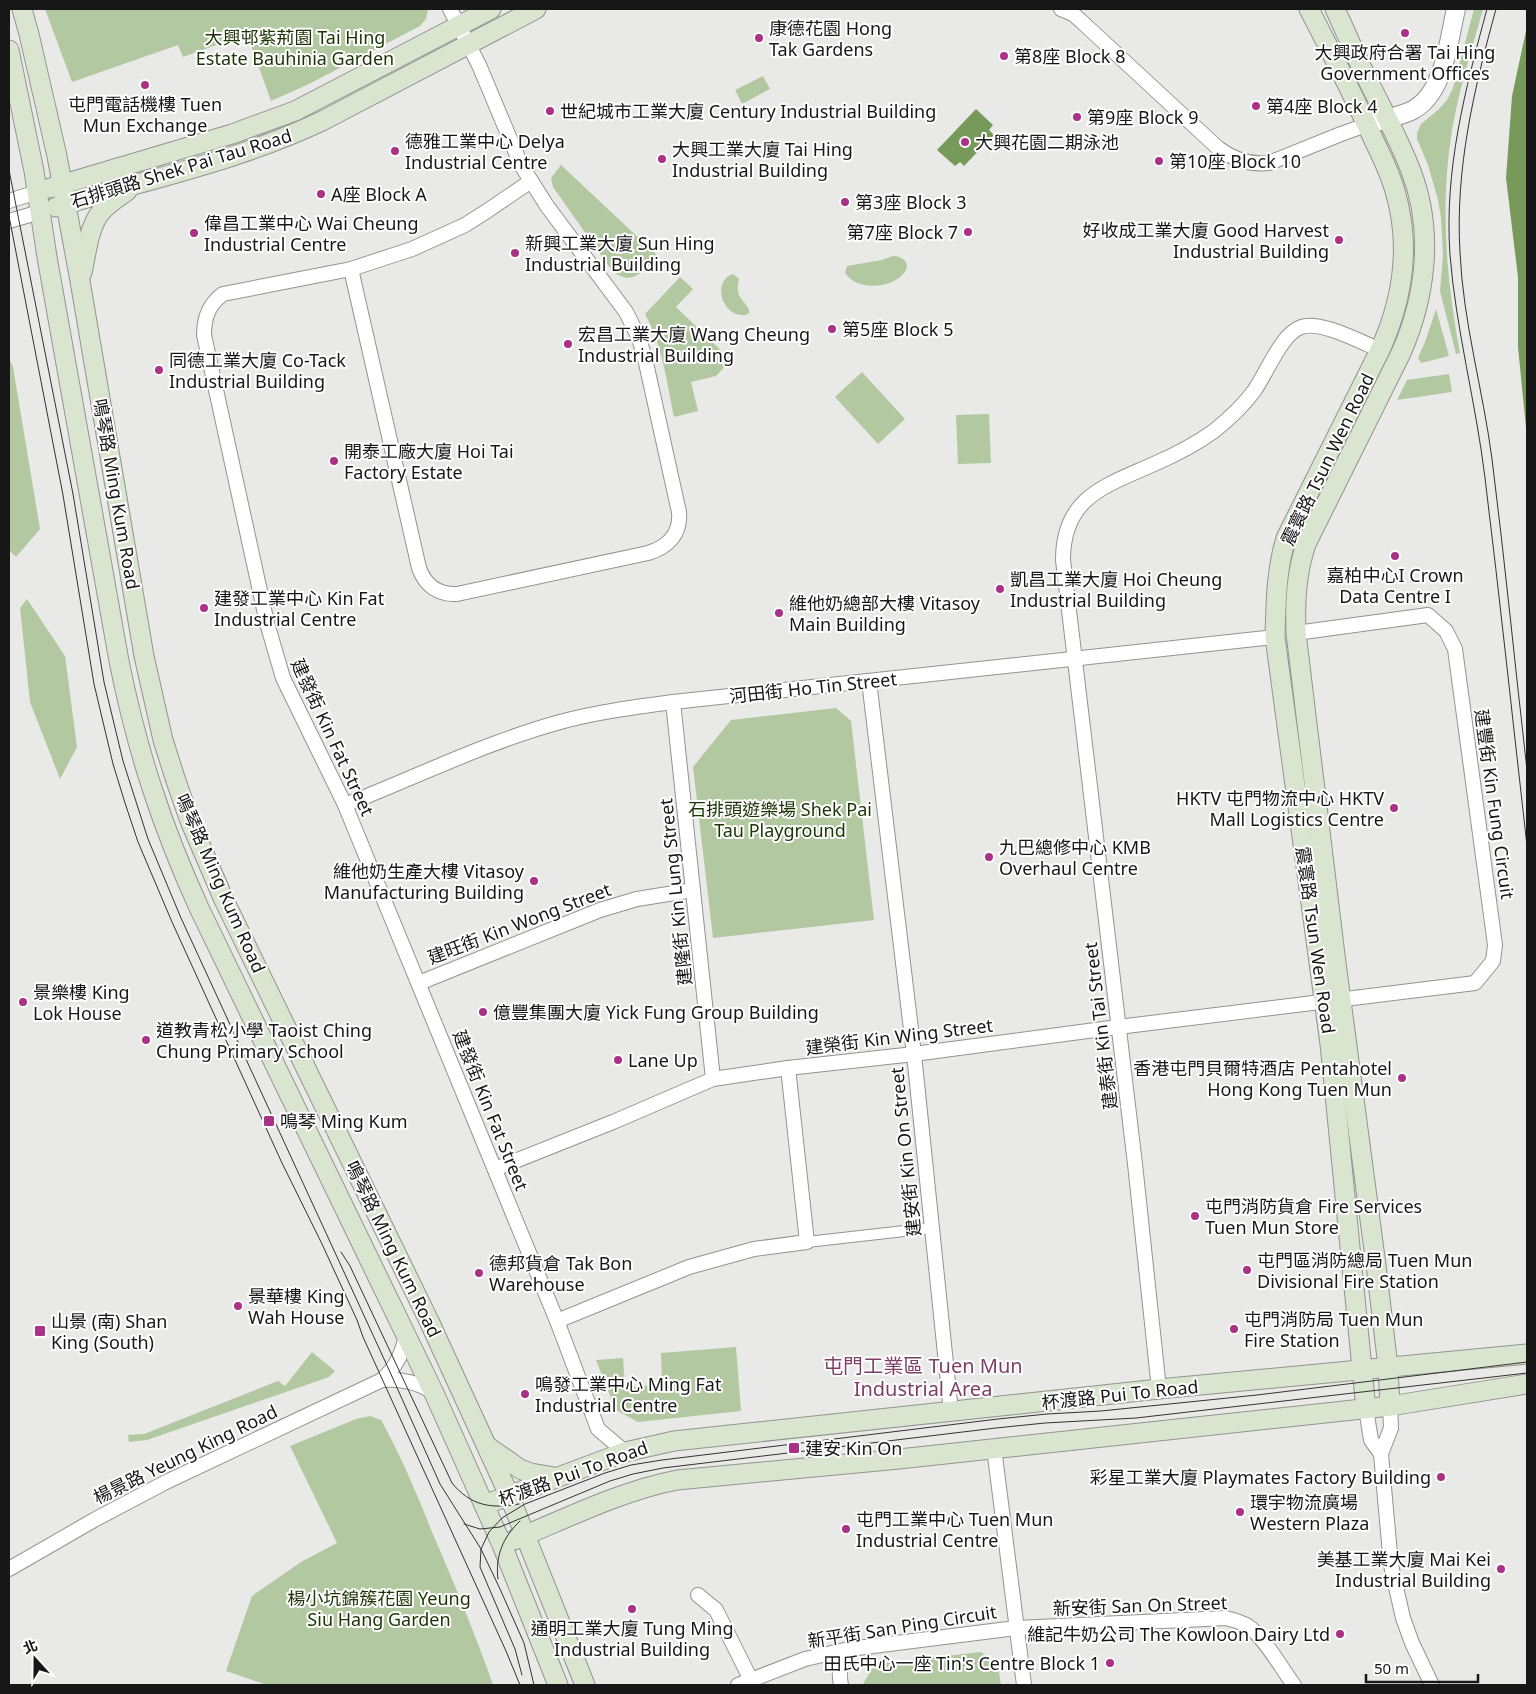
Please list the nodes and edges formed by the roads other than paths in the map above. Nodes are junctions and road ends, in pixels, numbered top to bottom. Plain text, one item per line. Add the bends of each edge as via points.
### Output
1 (22, 9) edge
2 (450, 9) edge
3 (492, 9) edge
4 (536, 9) edge
5 (1061, 9) edge
6 (1309, 9) edge
7 (1335, 9) edge
8 (1456, 9) edge
9 (459, 26) junction
10 (468, 44) junction
11 (9, 50) edge
12 (1388, 118) junction
13 (1366, 125) junction
14 (531, 181) junction
15 (62, 184) junction
16 (135, 184) junction
17 (37, 192) junction
18 (9, 200) edge
19 (66, 204) junction
20 (40, 212) junction
21 (9, 221) edge
22 (351, 269) junction
23 (80, 281) junction
24 (1380, 350) junction
25 (1296, 633) junction
26 (1275, 637) junction
27 (1076, 658) junction
28 (868, 681) junction
29 (673, 702) junction
30 (346, 805) junction
31 (693, 890) junction
32 (419, 983) junction
33 (1333, 1000) junction
34 (1118, 1027) junction
35 (914, 1054) junction
36 (788, 1068) junction
37 (713, 1079) junction
38 (495, 1170) junction
39 (931, 1228) junction
40 (807, 1242) junction
41 (557, 1321) junction
42 (406, 1332) junction
43 (1527, 1354) edge
44 (1388, 1367) junction
45 (1362, 1370) junction
46 (382, 1380) junction
47 (1527, 1384) edge
48 (1160, 1389) junction
49 (434, 1393) junction
50 (1390, 1406) junction
51 (1366, 1409) junction
52 (951, 1412) junction
53 (486, 1445) junction
54 (994, 1448) junction
55 (625, 1452) junction
56 (1381, 1454) junction
57 (557, 1477) junction
58 (509, 1495) junction
59 (484, 1505) junction
60 (524, 1536) junction
61 (502, 1545) junction
62 (9, 1569) edge
63 (698, 1595) dead end
64 (1016, 1628) junction
65 (849, 1649) junction
66 (744, 1683) edge
67 (558, 1685) edge
68 (585, 1685) edge
69 (841, 1685) edge
70 (1024, 1685) edge
71 (1294, 1685) edge
72 (1432, 1685) edge

1 - 15 main road, 鳴琴路 Ming Kum Road
2 - 9 street
3 - 9 main road, 石排頭路 Shek Pai Tau Road
4 - 10 main road, 石排頭路 Shek Pai Tau Road
5 - 13 street via 1081,21 1225,154 1242,162 1270,163
6 - 13 main road, 震寰路 Tsun Wen Road
7 - 12 main road, 震寰路 Tsun Wen Road
8 - 12 street via 1442,72 1433,91 1414,108
9 - 10 street
9 - 15 main road, 石排頭路 Shek Pai Tau Road via 295,112
10 - 14 street
10 - 16 main road, 石排頭路 Shek Pai Tau Road via 296,133
11 - 17 main road, 鳴琴路 Ming Kum Road
12 - 13 street
12 - 25 main road, 震寰路 Tsun Wen Road via 1411,171 1420,204 1424,238 1422,288 1414,321 1401,353 1306,544 1296,588
13 - 24 main road, 震寰路 Tsun Wen Road via 1395,190 1404,238 1397,304
14 - 22 street, 建發街 Kin Fat Street via 441,237 412,250
14 - 22 street via 622,307 639,338 679,512 679,525 662,548 457,594 443,593 430,586 419,568
15 - 17 main road, 石排頭路 Shek Pai Tau Road
15 - 19 main road, 鳴琴路 Ming Kum Road
16 - 19 main road, 石排頭路 Shek Pai Tau Road
16 - 23 main road via 98,216 90,233
17 - 18 street, 石排頭路 Shek Pai Tau Road
17 - 20 main road, 鳴琴路 Ming Kum Road
19 - 20 main road, 石排頭路 Shek Pai Tau Road
19 - 23 main road, 鳴琴路 Ming Kum Road
20 - 21 street, 石排頭路 Shek Pai Tau Road
20 - 42 main road, 鳴琴路 Ming Kum Road via 127,704 151,788 200,910
22 - 30 street, 建發街 Kin Fat Street via 223,294 212,303 204,327 274,650 283,678
23 - 53 main road, 鳴琴路 Ming Kum Road via 144,656 163,740 179,789 224,900
24 - 26 main road, 震寰路 Tsun Wen Road via 1286,538 1277,576
24 - 27 street, 建泰街 Kin Tai Street via 1320,326 1295,329 1286,338 1254,392 1224,423 1182,450 1105,486 1082,503 1068,525 1063,551
25 - 26 street, 河田街 Ho Tin Street
25 - 33 main road, 震寰路 Tsun Wen Road via 1336,963
25 - 33 street, 建豐街 Kin Fung Circuit via 1428,614 1446,631 1455,649 1495,945 1493,961 1475,983
26 - 27 street, 河田街 Ho Tin Street
26 - 33 main road, 震寰路 Tsun Wen Road
27 - 28 street, 河田街 Ho Tin Street
27 - 34 street, 建泰街 Kin Tai Street
28 - 29 street, 河田街 Ho Tin Street
28 - 35 street, 建安街 Kin On Street
29 - 30 street, 河田街 Ho Tin Street via 559,722 502,741
29 - 31 street, 建隆街 Kin Lung Street
30 - 32 street, 建發街 Kin Fat Street
31 - 32 street, 建旺街 Kin Wong Street via 637,899 600,910
31 - 37 street, 建隆街 Kin Lung Street
32 - 38 street, 建發街 Kin Fat Street
33 - 34 street, 建榮街 Kin Wing Street
33 - 44 main road, 震寰路 Tsun Wen Road
33 - 45 main road, 震寰路 Tsun Wen Road
34 - 35 street, 建榮街 Kin Wing Street
34 - 48 street, 建泰街 Kin Tai Street
35 - 36 street, 建榮街 Kin Wing Street
35 - 39 street, 建安街 Kin On Street
36 - 37 street, 建榮街 Kin Wing Street
36 - 40 street
37 - 38 street, 建榮街 Kin Wing Street
38 - 41 street, 建發街 Kin Fat Street
39 - 40 street
39 - 52 street, 建安街 Kin On Street
40 - 41 street via 754,1249 689,1267
41 - 55 street, 建發街 Kin Fat Street via 598,1429
42 - 46 street, 楊景路 Yeung King Road via 400,1356
42 - 49 main road, 鳴琴路 Ming Kum Road
43 - 44 main road, 杯渡路 Pui To Road
44 - 45 main road, 杯渡路 Pui To Road
44 - 50 main road, 震寰路 Tsun Wen Road
45 - 48 main road, 杯渡路 Pui To Road
45 - 51 main road, 震寰路 Tsun Wen Road
46 - 49 street, 楊景路 Yeung King Road via 412,1382
46 - 62 street, 楊景路 Yeung King Road via 166,1482
47 - 50 main road
48 - 52 main road, 杯渡路 Pui To Road
49 - 59 main road, 鳴琴路 Ming Kum Road
50 - 51 main road
50 - 56 street via 1391,1428
51 - 54 main road
51 - 56 street via 1372,1440
52 - 55 main road, 杯渡路 Pui To Road via 674,1440
53 - 57 main road via 531,1473
53 - 58 main road, 鳴琴路 Ming Kum Road
54 - 60 main road via 677,1480 614,1498
54 - 64 street
55 - 57 main road, 杯渡路 Pui To Road
56 - 72 street via 1396,1592 1412,1643
57 - 58 main road, 杯渡路 Pui To Road
58 - 59 main road, 杯渡路 Pui To Road
58 - 60 main road, 鳴琴路 Ming Kum Road
59 - 61 main road, 鳴琴路 Ming Kum Road
60 - 61 main road
60 - 68 main road, 鳴琴路 Ming Kum Road
61 - 67 main road, 鳴琴路 Ming Kum Road
63 - 66 street via 716,1610
64 - 65 street, 新平街 San Ping Circuit
64 - 70 street
64 - 71 street, 新安街 San On Street via 1226,1618 1248,1626 1257,1634
65 - 66 street, 新平街 San Ping Circuit via 805,1659
65 - 69 street via 840,1663

